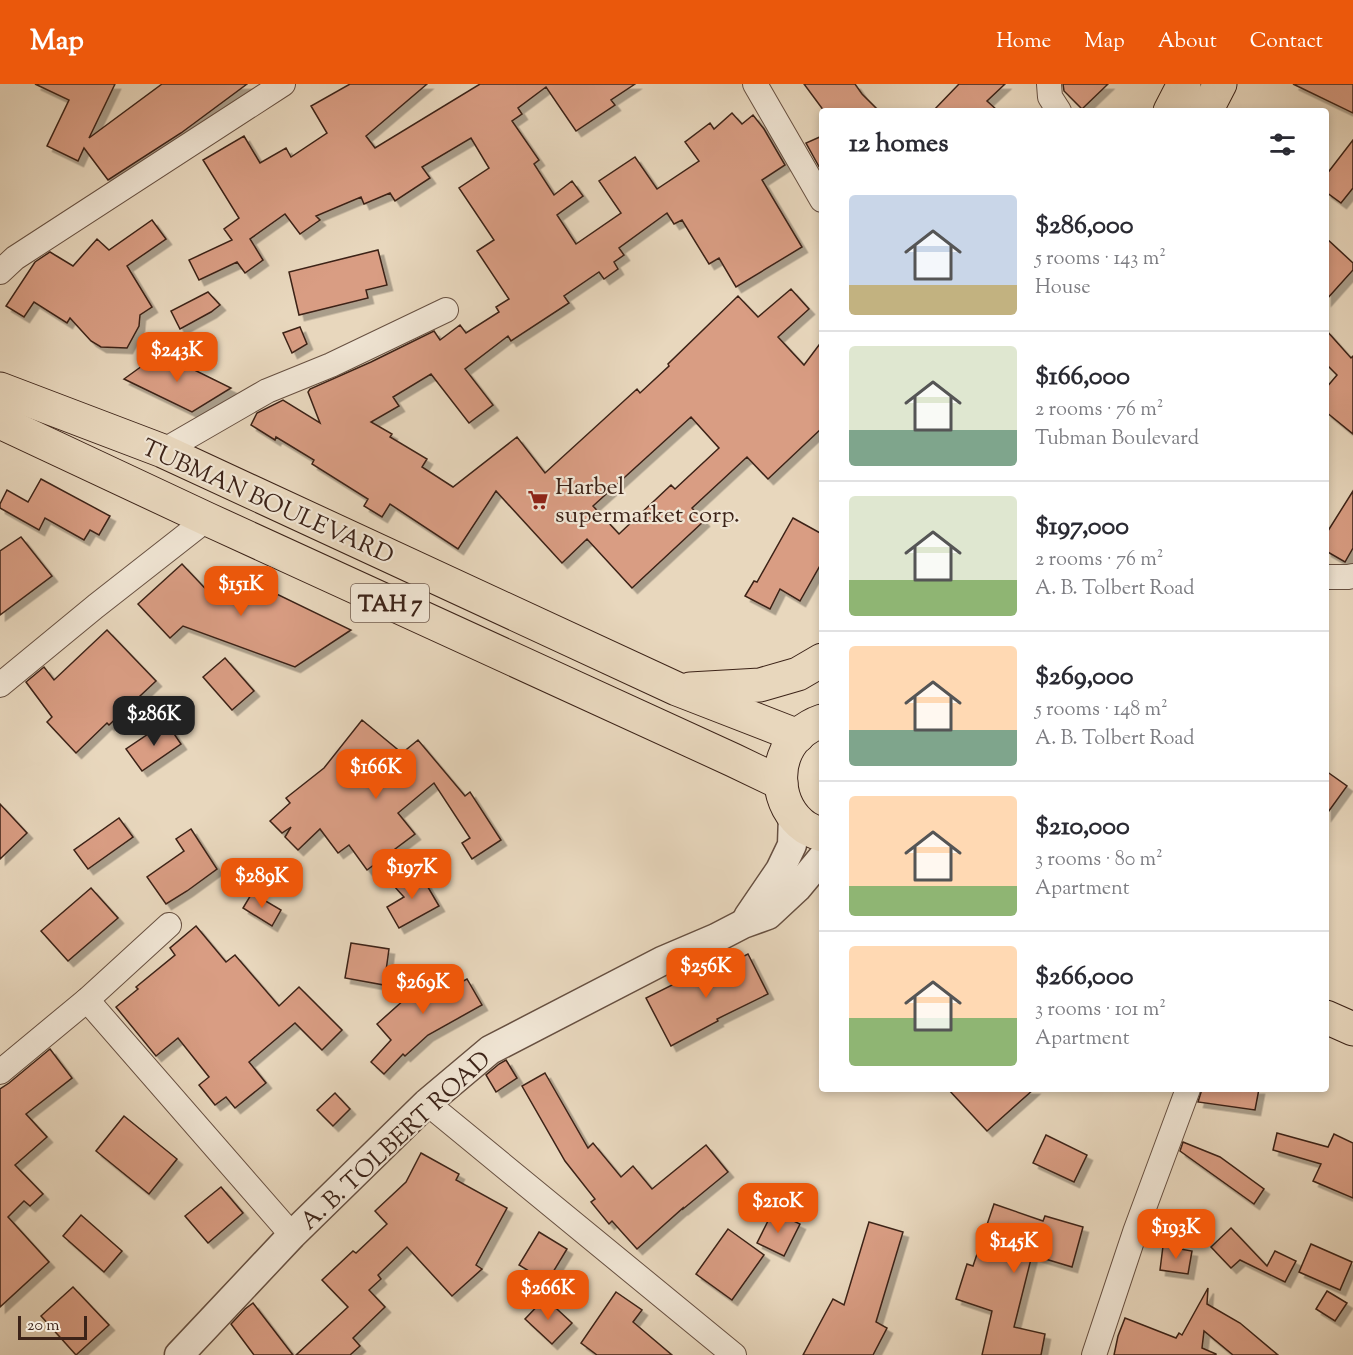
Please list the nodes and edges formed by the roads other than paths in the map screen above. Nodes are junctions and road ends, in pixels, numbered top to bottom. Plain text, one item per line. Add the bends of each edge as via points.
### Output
1 (283, 84) edge
2 (755, 84) edge
3 (1048, 84) edge
4 (1184, 84) edge
5 (1220, 84) edge
6 (1057, 108) edge
7 (1172, 108) edge
8 (1208, 108) edge
9 (819, 195) edge
10 (0, 272) edge
11 (446, 310) dead end
12 (0, 388) edge
13 (0, 422) edge
14 (163, 451) junction
15 (207, 519) junction
16 (1353, 576) edge
17 (1329, 577) edge
18 (819, 662) edge
19 (0, 685) edge
20 (677, 689) junction
21 (810, 728) edge
22 (781, 783) junction
23 (793, 815) junction
24 (819, 834) edge
25 (819, 862) edge
26 (743, 924) junction
27 (169, 925) dead end
28 (87, 1000) junction
29 (1329, 1018) edge
30 (1353, 1029) edge
31 (0, 1072) edge
32 (1187, 1092) edge
33 (427, 1103) junction
34 (292, 1235) junction
35 (179, 1355) edge
36 (734, 1355) edge
37 (1094, 1355) edge

1 - 10 street via 15,258
2 - 9 street
3 - 6 street
4 - 7 main road
5 - 8 main road
11 - 14 street via 267,392
12 - 14 main road, TUBMAN BOULEVARD / TAH 7
13 - 15 main road, TUBMAN BOULEVARD / TAH 7
14 - 20 main road, TUBMAN BOULEVARD / TAH 7
15 - 19 street
15 - 22 main road, TUBMAN BOULEVARD / TAH 7
16 - 17 street
18 - 20 main road via 798,674 760,685
20 - 21 main road, TUBMAN BOULEVARD
21 - 22 main road via 787,750
22 - 23 main road via 784,800
23 - 24 main road
23 - 26 street, A. B. TOLBERT ROAD via 792,845
25 - 26 street, A. B. TOLBERT ROAD via 768,915
26 - 33 street, A. B. TOLBERT ROAD via 490,1050
27 - 28 street
28 - 31 street
28 - 34 street
29 - 30 main road
32 - 37 street
33 - 34 street, A. B. TOLBERT ROAD
33 - 36 street
34 - 35 street, A. B. TOLBERT ROAD

